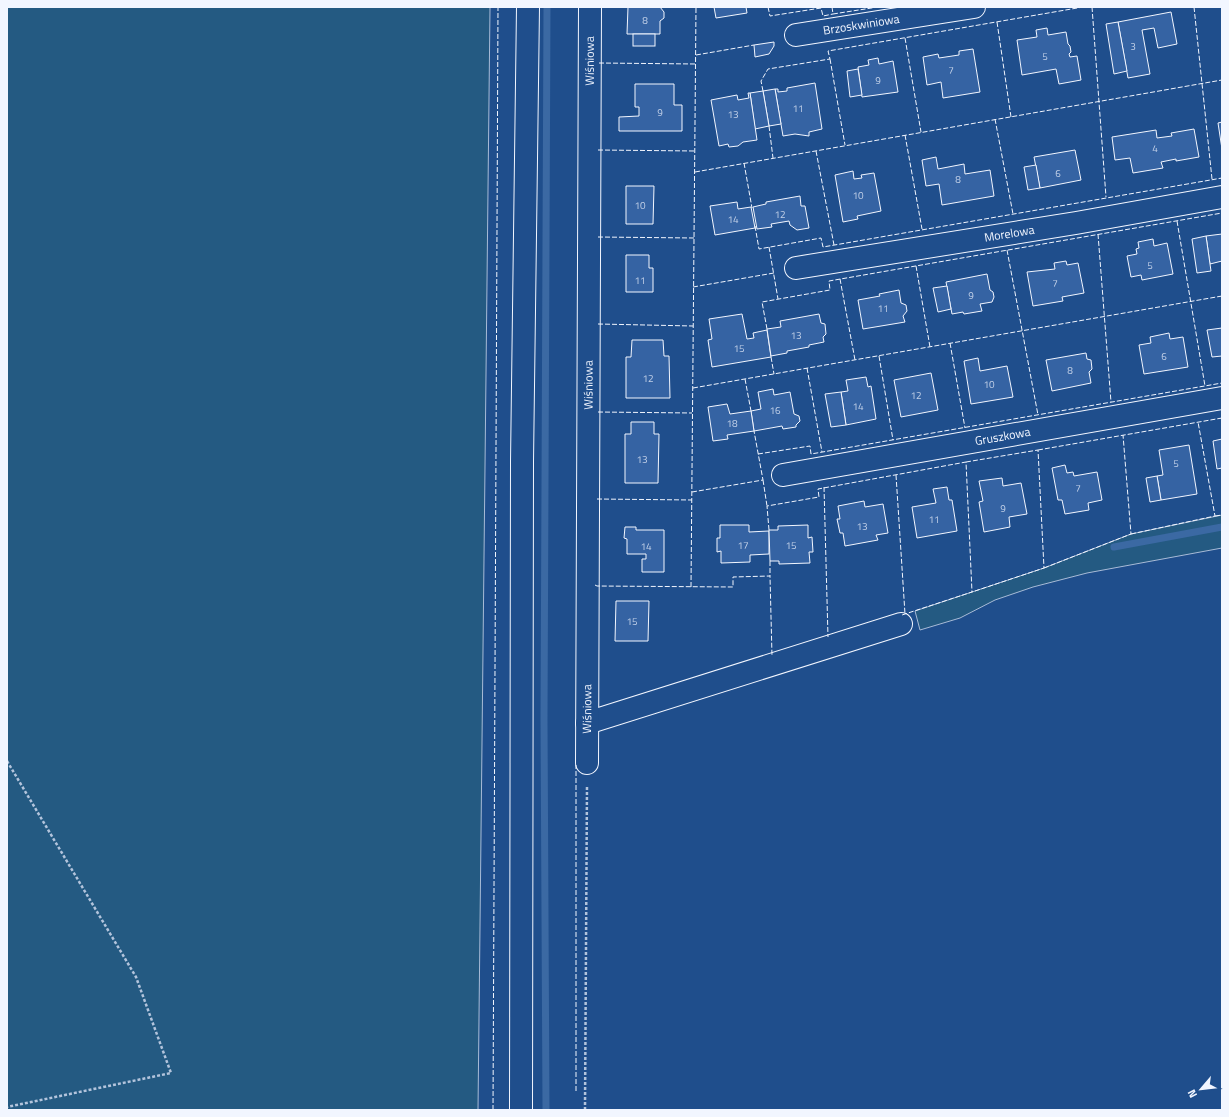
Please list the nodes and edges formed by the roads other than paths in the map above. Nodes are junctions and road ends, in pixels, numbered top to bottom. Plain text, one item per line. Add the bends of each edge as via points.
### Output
1 (528, 7) edge
2 (590, 7) edge
3 (974, 7) edge
4 (796, 35) dead end
5 (1222, 197) edge
6 (796, 268) dead end
7 (1222, 398) edge
8 (783, 475) dead end
9 (901, 624) dead end
10 (587, 723) junction
11 (587, 763) road end
12 (521, 1110) edge

1 - 12 street via 522,462
2 - 10 street, Wiśniowa
3 - 4 street, Brzoskwiniowa
5 - 6 street, Morelowa
7 - 8 street, Gruszkowa
9 - 10 street
10 - 11 street, Wiśniowa

